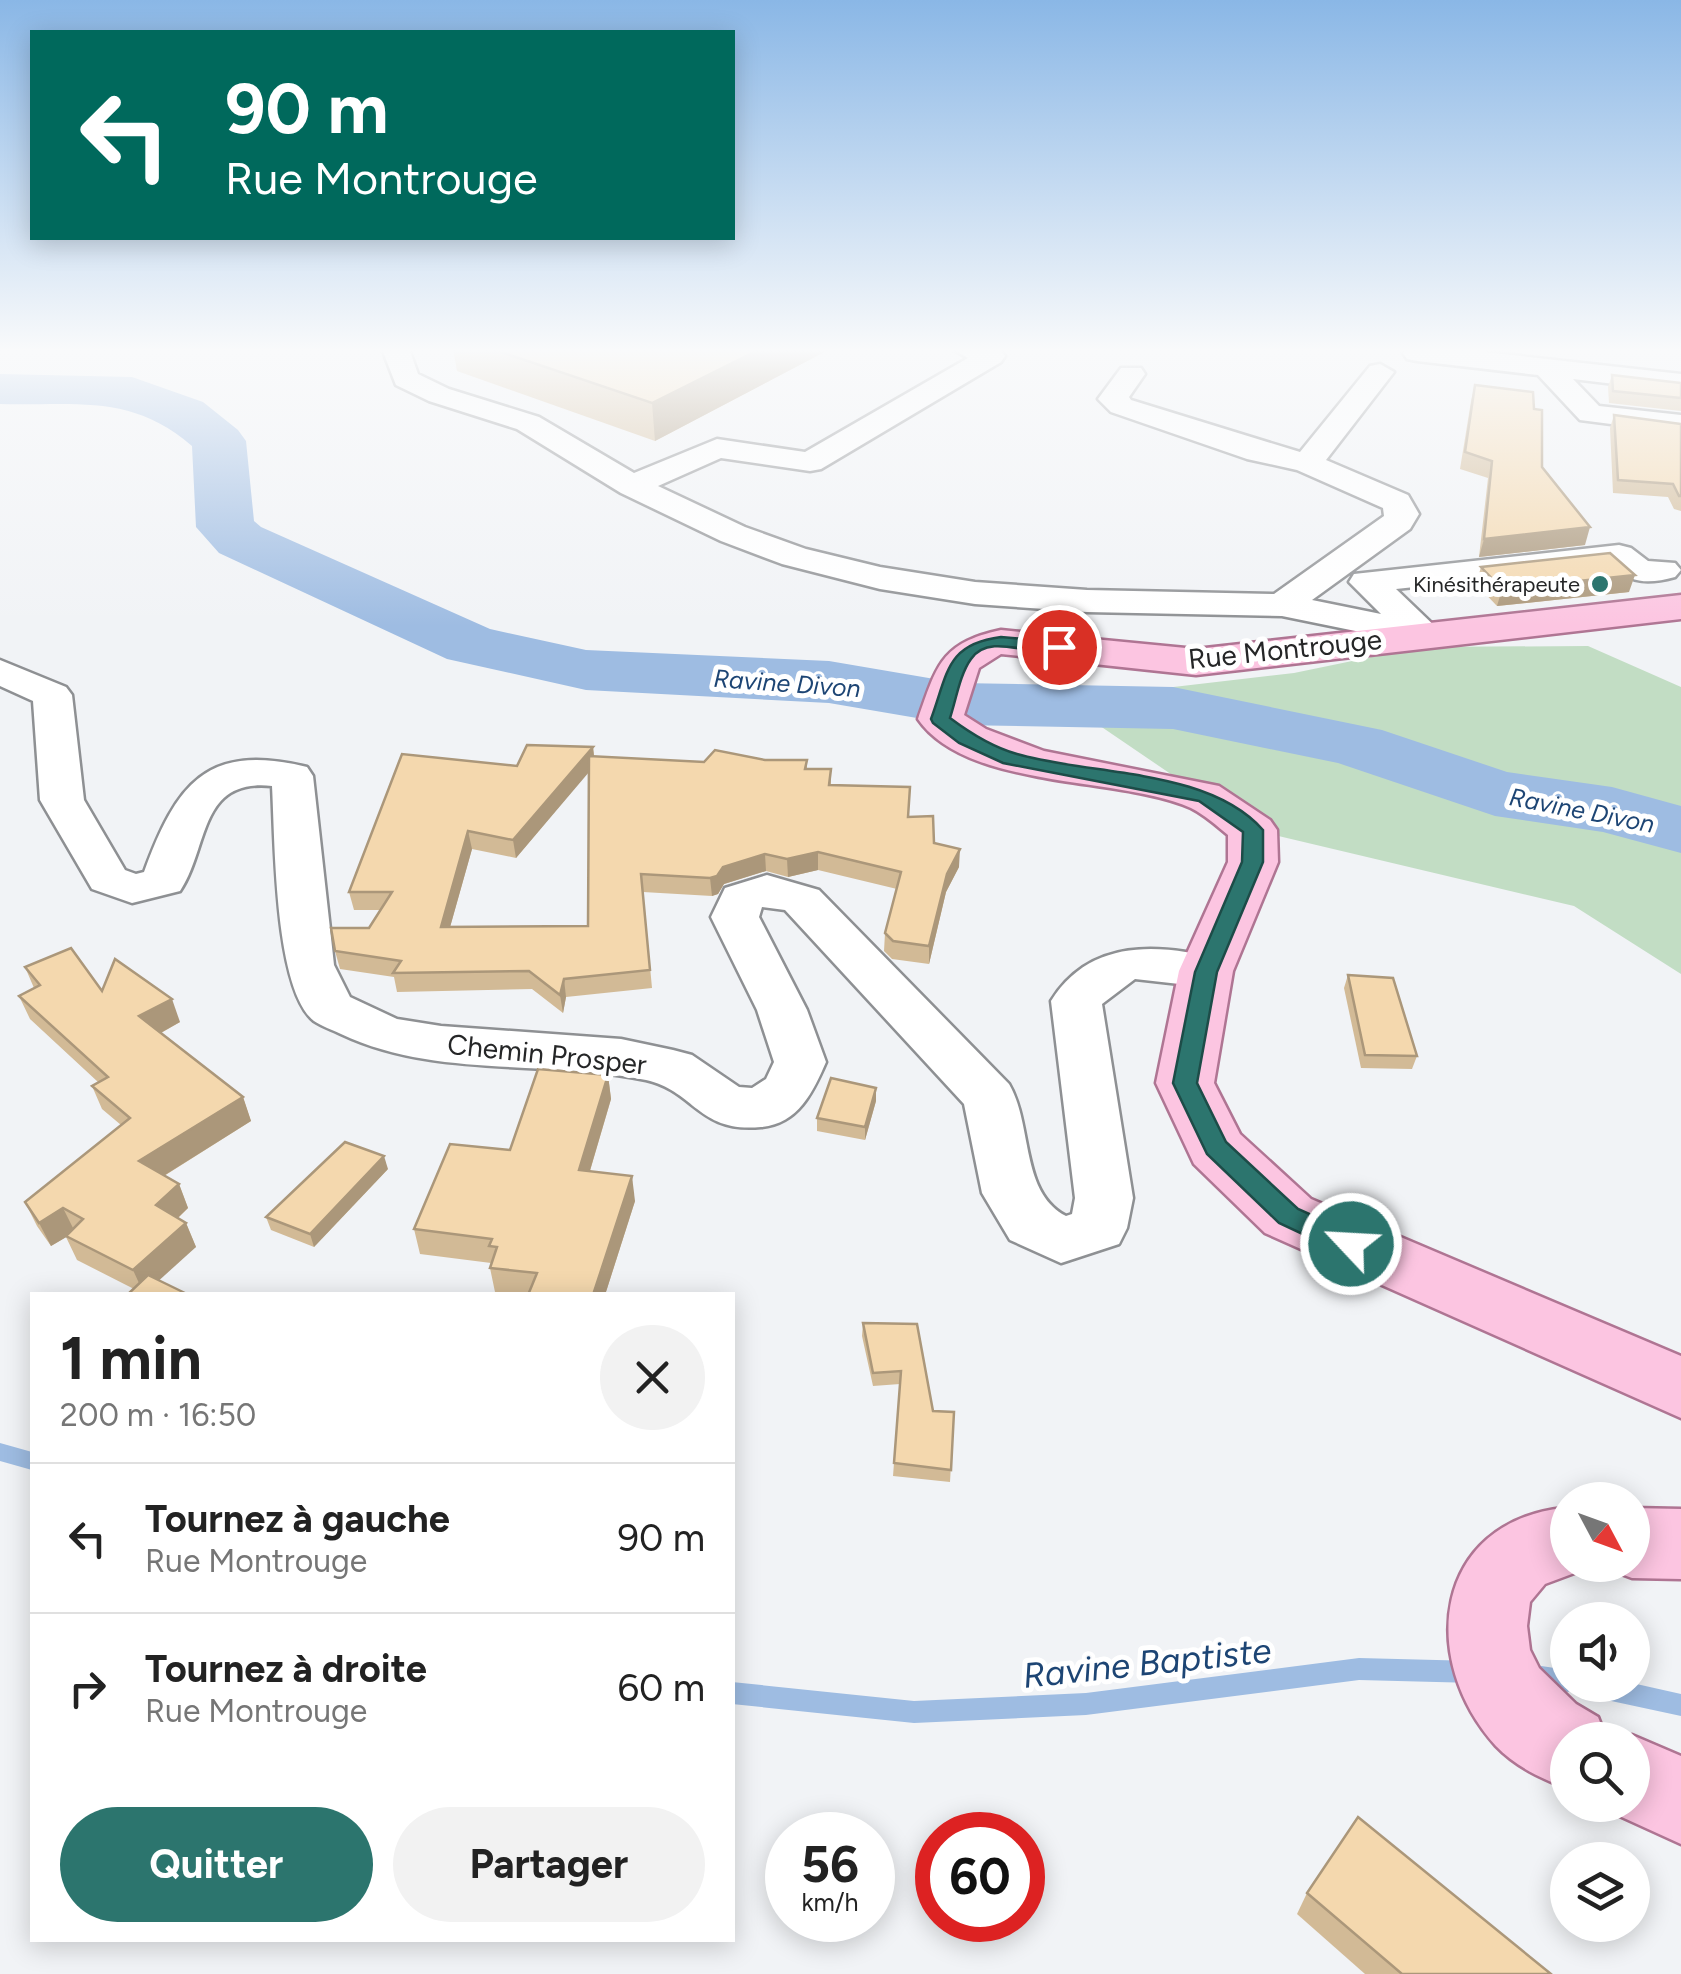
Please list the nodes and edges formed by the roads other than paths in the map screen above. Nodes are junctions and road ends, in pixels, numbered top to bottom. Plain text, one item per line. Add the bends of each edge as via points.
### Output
1 (558, 441) edge
2 (845, 441) edge
3 (1226, 441) edge
4 (1325, 441) edge
5 (1307, 463) junction
6 (632, 486) junction
7 (1663, 570) dead end
8 (1282, 605) junction
9 (1681, 608) edge
10 (1424, 634) junction
11 (0, 672) edge
12 (1206, 972) junction
13 (1681, 1388) edge
14 (1650, 1544) edge
15 (1681, 1544) edge
16 (1550, 1546) edge
17 (1550, 1735) edge
18 (1650, 1787) edge
19 (1681, 1802) edge

1 - 6 street
2 - 6 street via 810,462 716,448
3 - 5 street
4 - 5 street
5 - 8 street via 1396,502 1402,514
6 - 8 street via 778,551 880,578 1087,602
7 - 10 street via 1640,572 1620,555 1368,582
8 - 10 street
9 - 10 main road, Rue Montrouge
10 - 12 main road, Rue Montrouge via 1196,662 1001,642 964,655 940,719 966,739 1010,759 1206,797 1253,830 1253,862
11 - 12 street, Chemin Prosper via 52,695 62,800 108,879 132,889 164,880 188,812 205,789 260,770 292,776 309,964 330,1008 386,1034 621,1057 673,1068 726,1106 762,1108 787,1090 800,1062 735,918 742,898 767,889 802,900 990,1098 1011,1193 1031,1224 1061,1240 1098,1228 1104,1198 1076,1001 1098,975 1128,961
12 - 13 main road, Rue Montrouge via 1185,1083 1216,1148 1288,1216
14 - 15 main road
16 - 17 main road via 1529,1550 1508,1568 1491,1594 1484,1626 1510,1698
18 - 19 main road

